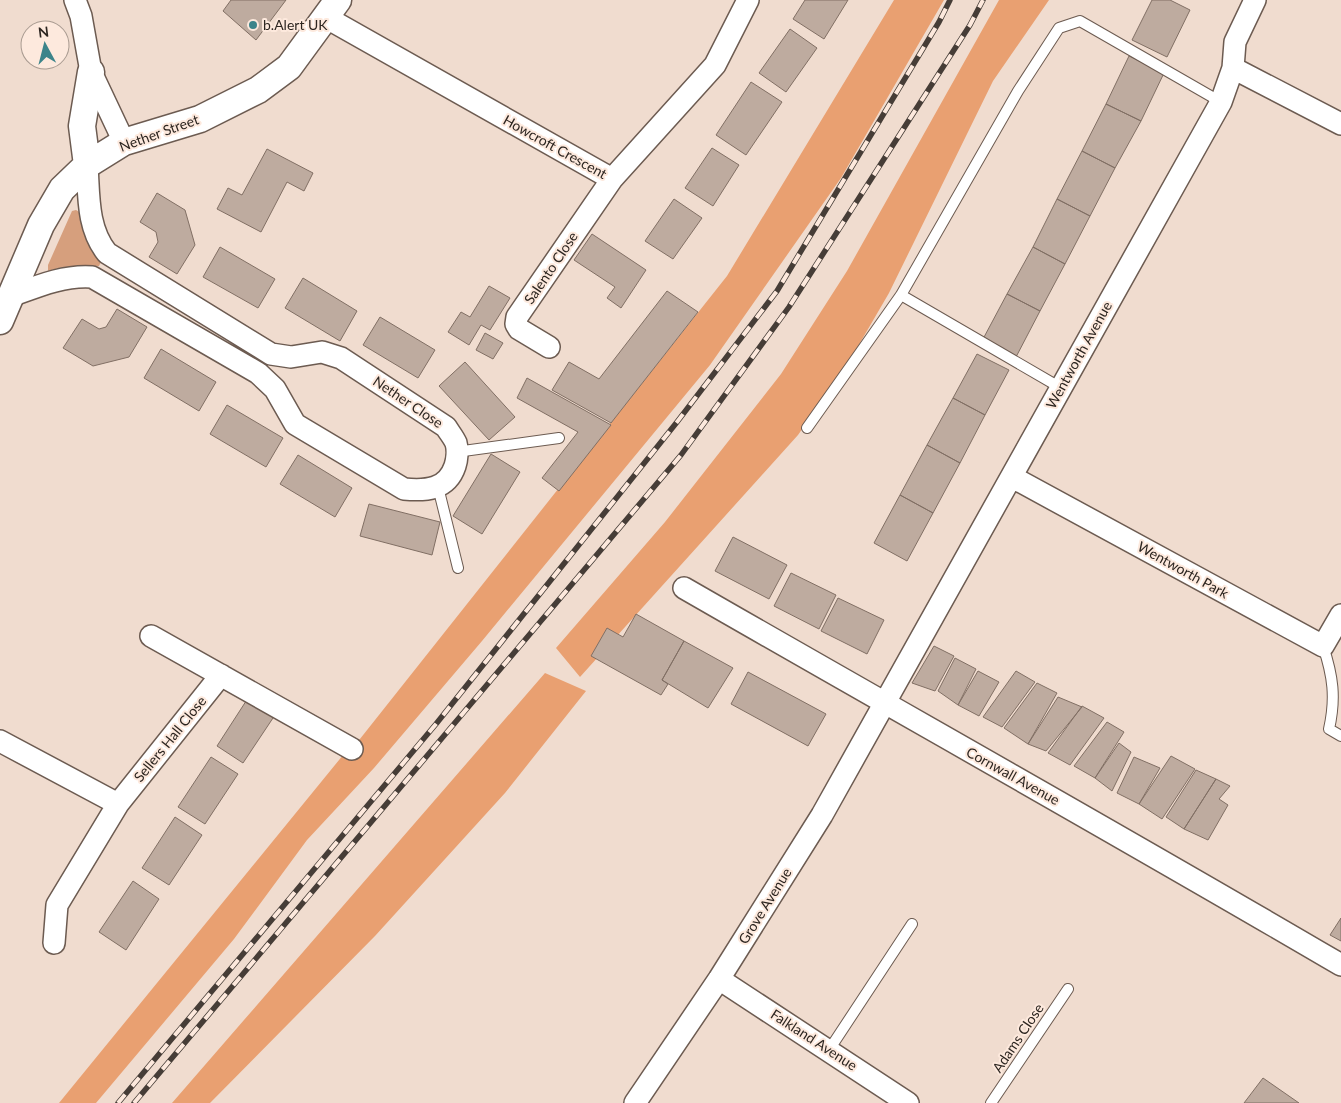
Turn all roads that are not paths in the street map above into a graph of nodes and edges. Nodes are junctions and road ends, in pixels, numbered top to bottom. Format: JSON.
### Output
{"nodes":[{"id":1,"x":748,"y":0,"type":"edge"},
{"id":2,"x":1255,"y":0,"type":"edge"},
{"id":3,"x":82,"y":5,"type":"edge"},
{"id":4,"x":333,"y":9,"type":"edge"},
{"id":5,"x":1233,"y":68,"type":"junction"},
{"id":6,"x":91,"y":72,"type":"junction"},
{"id":7,"x":1221,"y":102,"type":"junction"},
{"id":8,"x":1341,"y":124,"type":"edge"},
{"id":9,"x":124,"y":142,"type":"junction"},
{"id":10,"x":87,"y":165,"type":"junction"},
{"id":11,"x":612,"y":179,"type":"junction"},
{"id":12,"x":901,"y":295,"type":"junction"},
{"id":13,"x":12,"y":296,"type":"junction"},
{"id":14,"x":0,"y":321,"type":"edge"},
{"id":15,"x":549,"y":347,"type":"dead end"},
{"id":16,"x":1061,"y":388,"type":"junction"},
{"id":17,"x":807,"y":428,"type":"dead end"},
{"id":18,"x":559,"y":438,"type":"dead end"},
{"id":19,"x":456,"y":452,"type":"junction"},
{"id":20,"x":1012,"y":477,"type":"junction"},
{"id":21,"x":438,"y":487,"type":"junction"},
{"id":22,"x":458,"y":568,"type":"dead end"},
{"id":23,"x":684,"y":588,"type":"dead end"},
{"id":24,"x":1341,"y":614,"type":"edge"},
{"id":25,"x":151,"y":636,"type":"dead end"},
{"id":26,"x":1323,"y":646,"type":"junction"},
{"id":27,"x":221,"y":675,"type":"junction"},
{"id":28,"x":884,"y":703,"type":"junction"},
{"id":29,"x":1341,"y":736,"type":"edge"},
{"id":30,"x":0,"y":740,"type":"edge"},
{"id":31,"x":352,"y":750,"type":"dead end"},
{"id":32,"x":118,"y":804,"type":"junction"},
{"id":33,"x":912,"y":924,"type":"dead end"},
{"id":34,"x":54,"y":943,"type":"dead end"},
{"id":35,"x":1341,"y":965,"type":"edge"},
{"id":36,"x":719,"y":979,"type":"junction"},
{"id":37,"x":1068,"y":989,"type":"dead end"},
{"id":38,"x":829,"y":1050,"type":"junction"},
{"id":39,"x":635,"y":1103,"type":"edge"},
{"id":40,"x":908,"y":1103,"type":"edge"},
{"id":41,"x":991,"y":1103,"type":"edge"}],
"edges":[{"from":1,"to":11,"type":"street","name":"Howcroft Crescent"},
{"from":2,"to":5,"type":"street","name":"Wentworth Avenue"},
{"from":3,"to":6,"type":"street"},
{"from":4,"to":9,"type":"street","name":"Nether Street"},
{"from":4,"to":11,"type":"street","name":"Howcroft Crescent"},
{"from":5,"to":7,"type":"street","name":"Wentworth Avenue"},
{"from":5,"to":8,"type":"street"},
{"from":6,"to":9,"type":"street"},
{"from":6,"to":10,"type":"street"},
{"from":7,"to":12,"type":"lane"},
{"from":7,"to":16,"type":"street","name":"Wentworth Avenue"},
{"from":9,"to":10,"type":"street","name":"Nether Street"},
{"from":10,"to":13,"type":"street","name":"Nether Street"},
{"from":10,"to":19,"type":"street","name":"Nether Close"},
{"from":11,"to":15,"type":"street","name":"Salento Close"},
{"from":12,"to":16,"type":"lane"},
{"from":12,"to":17,"type":"lane"},
{"from":13,"to":14,"type":"street","name":"Nether Street"},
{"from":13,"to":21,"type":"street"},
{"from":16,"to":20,"type":"street","name":"Wentworth Avenue"},
{"from":18,"to":19,"type":"lane"},
{"from":19,"to":21,"type":"street"},
{"from":20,"to":26,"type":"street","name":"Wentworth Park"},
{"from":20,"to":28,"type":"street","name":"Wentworth Avenue"},
{"from":21,"to":22,"type":"lane"},
{"from":23,"to":28,"type":"street","name":"Cornwall Avenue"},
{"from":24,"to":26,"type":"street"},
{"from":25,"to":27,"type":"street"},
{"from":26,"to":29,"type":"lane"},
{"from":27,"to":31,"type":"street"},
{"from":27,"to":32,"type":"street","name":"Sellers Hall Close"},
{"from":28,"to":35,"type":"street","name":"Cornwall Avenue"},
{"from":28,"to":36,"type":"street","name":"Grove Avenue"},
{"from":30,"to":32,"type":"street"},
{"from":32,"to":34,"type":"street","name":"Sellers Hall Close"},
{"from":33,"to":38,"type":"lane"},
{"from":36,"to":38,"type":"street","name":"Falkland Avenue"},
{"from":36,"to":39,"type":"street","name":"Grove Avenue"},
{"from":37,"to":41,"type":"lane","name":"Adams Close"},
{"from":38,"to":40,"type":"street","name":"Falkland Avenue"}]}
